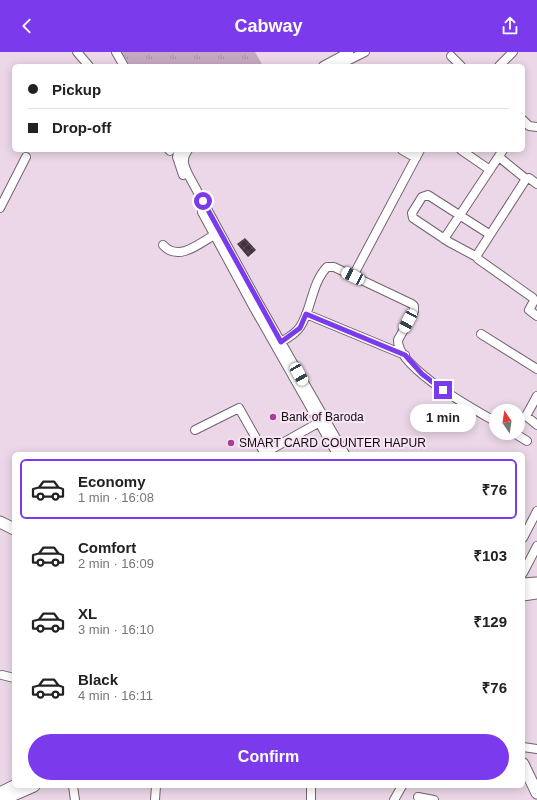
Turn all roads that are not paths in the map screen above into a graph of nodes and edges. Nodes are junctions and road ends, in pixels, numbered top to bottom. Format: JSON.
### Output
{"nodes":[{"id":1,"x":77,"y":52,"type":"edge"},
{"id":2,"x":116,"y":52,"type":"edge"},
{"id":3,"x":349,"y":52,"type":"edge"},
{"id":4,"x":365,"y":52,"type":"edge"},
{"id":5,"x":510,"y":53,"type":"edge"},
{"id":6,"x":451,"y":56,"type":"dead end"},
{"id":7,"x":87,"y":64,"type":"edge"},
{"id":8,"x":123,"y":64,"type":"edge"},
{"id":9,"x":328,"y":64,"type":"edge"},
{"id":10,"x":341,"y":64,"type":"edge"},
{"id":11,"x":459,"y":64,"type":"edge"},
{"id":12,"x":501,"y":64,"type":"edge"},
{"id":13,"x":525,"y":122,"type":"edge"},
{"id":14,"x":537,"y":127,"type":"edge"},
{"id":15,"x":187,"y":152,"type":"edge"},
{"id":16,"x":406,"y":152,"type":"edge"},
{"id":17,"x":419,"y":152,"type":"edge"},
{"id":18,"x":463,"y":152,"type":"edge"},
{"id":19,"x":501,"y":153,"type":"edge"},
{"id":20,"x":178,"y":154,"type":"edge"},
{"id":21,"x":26,"y":157,"type":"dead end"},
{"id":22,"x":416,"y":158,"type":"junction"},
{"id":23,"x":490,"y":170,"type":"junction"},
{"id":24,"x":526,"y":179,"type":"junction"},
{"id":25,"x":537,"y":184,"type":"edge"},
{"id":26,"x":0,"y":208,"type":"edge"},
{"id":27,"x":459,"y":214,"type":"junction"},
{"id":28,"x":489,"y":234,"type":"junction"},
{"id":29,"x":214,"y":235,"type":"junction"},
{"id":30,"x":444,"y":239,"type":"junction"},
{"id":31,"x":163,"y":245,"type":"dead end"},
{"id":32,"x":477,"y":257,"type":"junction"},
{"id":33,"x":353,"y":276,"type":"junction"},
{"id":34,"x":306,"y":314,"type":"junction"},
{"id":35,"x":537,"y":316,"type":"edge"},
{"id":36,"x":481,"y":334,"type":"dead end"},
{"id":37,"x":281,"y":342,"type":"junction"},
{"id":38,"x":405,"y":355,"type":"junction"},
{"id":39,"x":537,"y":369,"type":"edge"},
{"id":40,"x":537,"y":396,"type":"edge"},
{"id":41,"x":489,"y":418,"type":"edge"},
{"id":42,"x":318,"y":423,"type":"junction"},
{"id":43,"x":537,"y":424,"type":"edge"},
{"id":44,"x":195,"y":430,"type":"dead end"},
{"id":45,"x":525,"y":439,"type":"edge"},
{"id":46,"x":528,"y":441,"type":"dead end"},
{"id":47,"x":263,"y":452,"type":"edge"},
{"id":48,"x":267,"y":452,"type":"edge"},
{"id":49,"x":336,"y":452,"type":"edge"},
{"id":50,"x":344,"y":452,"type":"edge"},
{"id":51,"x":537,"y":511,"type":"edge"},
{"id":52,"x":1,"y":526,"type":"edge"},
{"id":53,"x":12,"y":529,"type":"edge"},
{"id":54,"x":525,"y":534,"type":"edge"},
{"id":55,"x":537,"y":546,"type":"edge"},
{"id":56,"x":525,"y":569,"type":"edge"},
{"id":57,"x":537,"y":583,"type":"edge"},
{"id":58,"x":525,"y":584,"type":"edge"},
{"id":59,"x":537,"y":593,"type":"edge"},
{"id":60,"x":525,"y":595,"type":"edge"},
{"id":61,"x":2,"y":675,"type":"dead end"},
{"id":62,"x":12,"y":678,"type":"edge"},
{"id":63,"x":525,"y":747,"type":"edge"},
{"id":64,"x":537,"y":749,"type":"edge"},
{"id":65,"x":525,"y":768,"type":"edge"},
{"id":66,"x":525,"y":782,"type":"edge"},
{"id":67,"x":12,"y":787,"type":"edge"},
{"id":68,"x":29,"y":788,"type":"edge"},
{"id":69,"x":73,"y":788,"type":"edge"},
{"id":70,"x":156,"y":788,"type":"edge"},
{"id":71,"x":311,"y":788,"type":"edge"},
{"id":72,"x":401,"y":788,"type":"edge"},
{"id":73,"x":0,"y":792,"type":"edge"},
{"id":74,"x":537,"y":793,"type":"edge"},
{"id":75,"x":418,"y":797,"type":"dead end"},
{"id":76,"x":2,"y":800,"type":"edge"},
{"id":77,"x":75,"y":800,"type":"edge"},
{"id":78,"x":155,"y":800,"type":"edge"},
{"id":79,"x":311,"y":800,"type":"edge"},
{"id":80,"x":394,"y":800,"type":"edge"},
{"id":81,"x":434,"y":800,"type":"edge"},
{"id":82,"x":534,"y":800,"type":"edge"}],
"edges":[{"from":1,"to":7,"type":"street"},
{"from":2,"to":8,"type":"street"},
{"from":3,"to":9,"type":"street"},
{"from":4,"to":10,"type":"street"},
{"from":5,"to":12,"type":"street"},
{"from":6,"to":11,"type":"street"},
{"from":13,"to":14,"type":"street"},
{"from":15,"to":37,"type":"street"},
{"from":16,"to":22,"type":"street"},
{"from":17,"to":22,"type":"street"},
{"from":18,"to":23,"type":"street"},
{"from":19,"to":23,"type":"street"},
{"from":19,"to":24,"type":"street"},
{"from":20,"to":29,"type":"street"},
{"from":21,"to":26,"type":"street"},
{"from":22,"to":33,"type":"street"},
{"from":23,"to":27,"type":"street"},
{"from":24,"to":25,"type":"street"},
{"from":24,"to":28,"type":"street"},
{"from":27,"to":28,"type":"street"},
{"from":27,"to":30,"type":"street"},
{"from":27,"to":30,"type":"street"},
{"from":28,"to":32,"type":"street"},
{"from":29,"to":31,"type":"street"},
{"from":29,"to":42,"type":"street"},
{"from":30,"to":32,"type":"street"},
{"from":32,"to":35,"type":"street"},
{"from":33,"to":34,"type":"street"},
{"from":33,"to":38,"type":"street"},
{"from":34,"to":37,"type":"street"},
{"from":34,"to":38,"type":"street"},
{"from":36,"to":39,"type":"street"},
{"from":37,"to":50,"type":"street"},
{"from":38,"to":41,"type":"street"},
{"from":40,"to":43,"type":"street"},
{"from":42,"to":48,"type":"street"},
{"from":42,"to":49,"type":"street"},
{"from":44,"to":47,"type":"street"},
{"from":45,"to":46,"type":"street"},
{"from":51,"to":54,"type":"street"},
{"from":52,"to":53,"type":"main road"},
{"from":55,"to":56,"type":"street"},
{"from":57,"to":58,"type":"main road"},
{"from":59,"to":60,"type":"main road"},
{"from":61,"to":62,"type":"street"},
{"from":63,"to":64,"type":"street"},
{"from":65,"to":74,"type":"main road"},
{"from":66,"to":82,"type":"main road"},
{"from":67,"to":73,"type":"main road"},
{"from":68,"to":76,"type":"main road"},
{"from":69,"to":77,"type":"street"},
{"from":70,"to":78,"type":"street"},
{"from":71,"to":79,"type":"street"},
{"from":72,"to":80,"type":"street"},
{"from":75,"to":81,"type":"street"}]}
